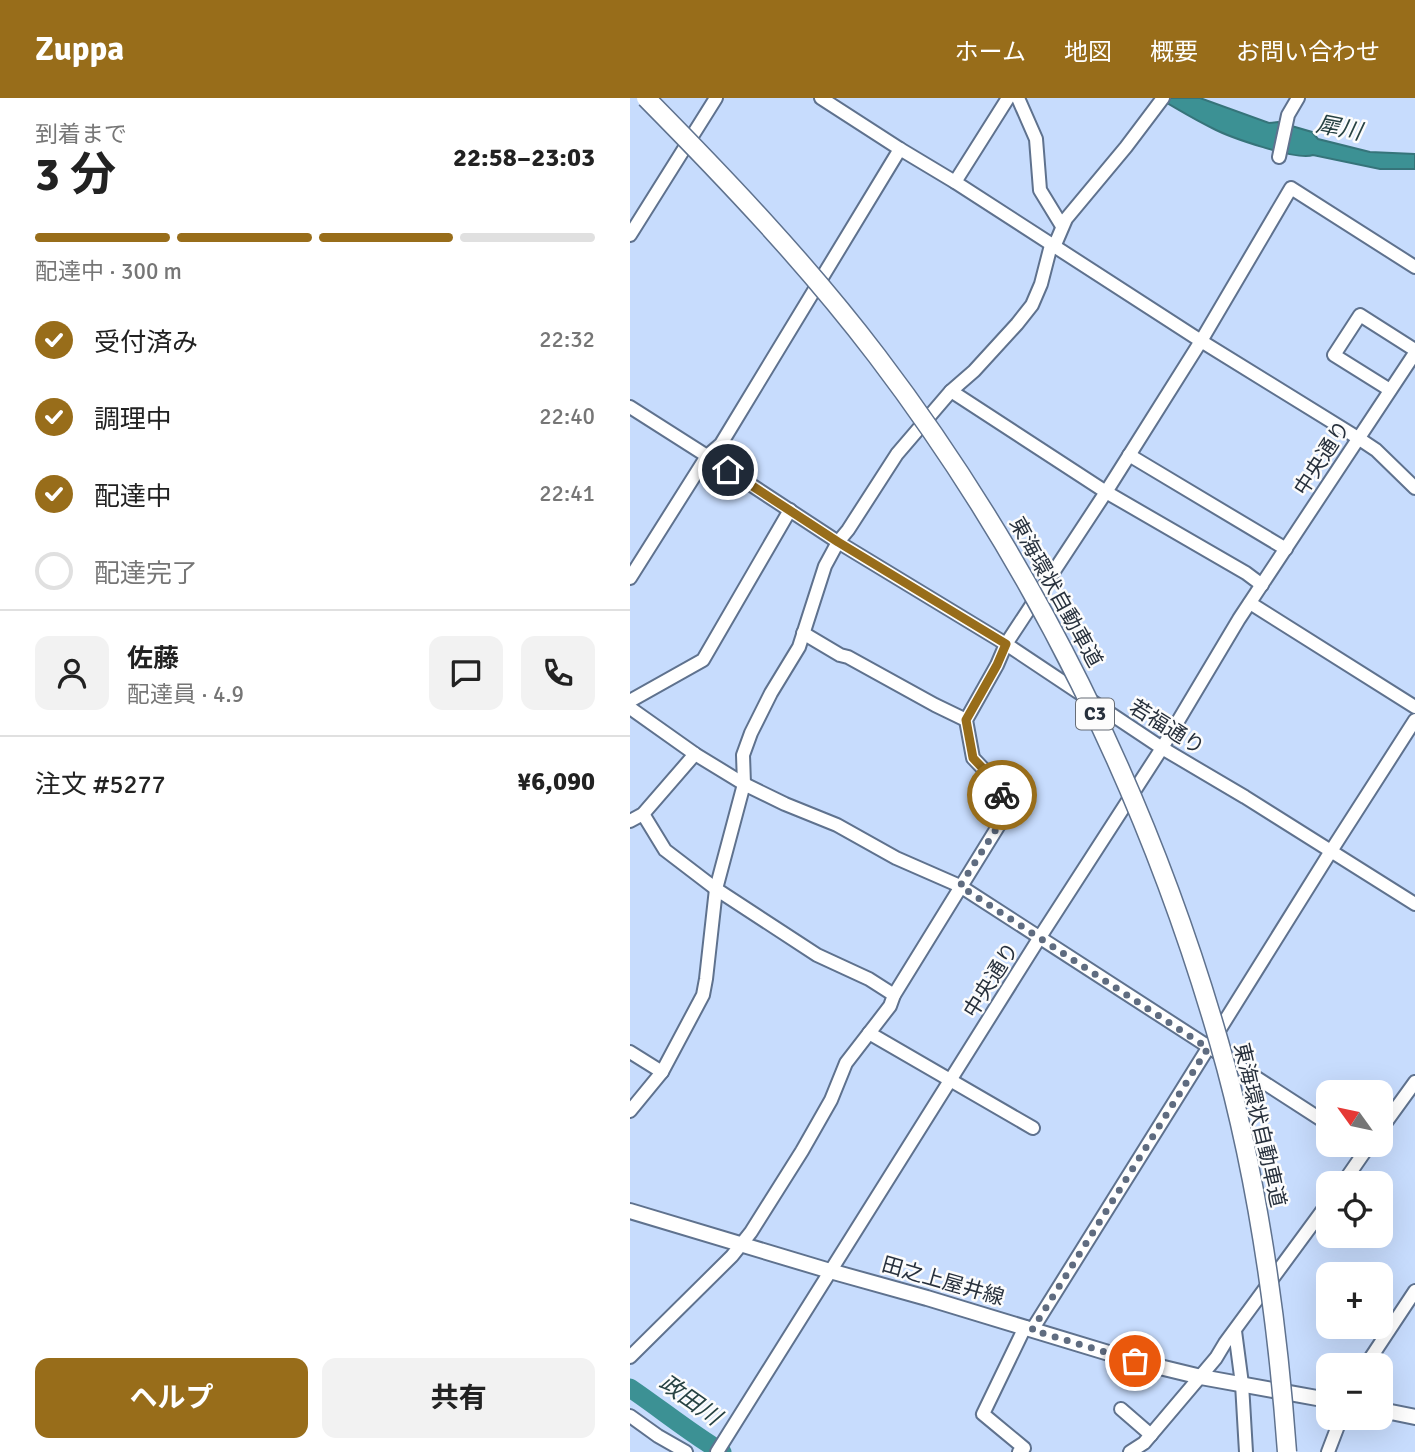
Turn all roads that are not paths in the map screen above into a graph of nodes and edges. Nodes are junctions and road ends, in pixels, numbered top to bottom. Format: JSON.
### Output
{"nodes":[{"id":1,"x":646,"y":98,"type":"edge"},
{"id":2,"x":716,"y":98,"type":"edge"},
{"id":3,"x":821,"y":98,"type":"edge"},
{"id":4,"x":1008,"y":98,"type":"edge"},
{"id":5,"x":1018,"y":98,"type":"edge"},
{"id":6,"x":1298,"y":98,"type":"edge"},
{"id":7,"x":1163,"y":99,"type":"edge"},
{"id":8,"x":900,"y":149,"type":"junction"},
{"id":9,"x":1279,"y":158,"type":"dead end"},
{"id":10,"x":955,"y":182,"type":"junction"},
{"id":11,"x":1062,"y":226,"type":"junction"},
{"id":12,"x":630,"y":235,"type":"edge"},
{"id":13,"x":1054,"y":247,"type":"junction"},
{"id":14,"x":1415,"y":267,"type":"edge"},
{"id":15,"x":1201,"y":341,"type":"junction"},
{"id":16,"x":1415,"y":352,"type":"edge"},
{"id":17,"x":1390,"y":390,"type":"junction"},
{"id":18,"x":951,"y":391,"type":"junction"},
{"id":19,"x":630,"y":407,"type":"edge"},
{"id":20,"x":1358,"y":438,"type":"junction"},
{"id":21,"x":1129,"y":455,"type":"junction"},
{"id":22,"x":708,"y":456,"type":"junction"},
{"id":23,"x":1415,"y":488,"type":"edge"},
{"id":24,"x":1106,"y":492,"type":"junction"},
{"id":25,"x":790,"y":510,"type":"junction"},
{"id":26,"x":838,"y":542,"type":"junction"},
{"id":27,"x":1286,"y":549,"type":"junction"},
{"id":28,"x":630,"y":578,"type":"edge"},
{"id":29,"x":1262,"y":585,"type":"junction"},
{"id":30,"x":1250,"y":603,"type":"junction"},
{"id":31,"x":803,"y":634,"type":"junction"},
{"id":32,"x":1006,"y":644,"type":"junction"},
{"id":33,"x":630,"y":701,"type":"edge"},
{"id":34,"x":1415,"y":707,"type":"edge"},
{"id":35,"x":630,"y":708,"type":"edge"},
{"id":36,"x":966,"y":720,"type":"junction"},
{"id":37,"x":1415,"y":720,"type":"edge"},
{"id":38,"x":1162,"y":748,"type":"junction"},
{"id":39,"x":695,"y":754,"type":"junction"},
{"id":40,"x":744,"y":784,"type":"junction"},
{"id":41,"x":643,"y":814,"type":"junction"},
{"id":42,"x":630,"y":821,"type":"edge"},
{"id":43,"x":1331,"y":850,"type":"junction"},
{"id":44,"x":960,"y":886,"type":"junction"},
{"id":45,"x":716,"y":889,"type":"junction"},
{"id":46,"x":1415,"y":904,"type":"edge"},
{"id":47,"x":1040,"y":937,"type":"junction"},
{"id":48,"x":894,"y":995,"type":"junction"},
{"id":49,"x":869,"y":1033,"type":"junction"},
{"id":50,"x":1208,"y":1048,"type":"junction"},
{"id":51,"x":630,"y":1052,"type":"edge"},
{"id":52,"x":662,"y":1073,"type":"junction"},
{"id":53,"x":950,"y":1081,"type":"junction"},
{"id":54,"x":1415,"y":1082,"type":"edge"},
{"id":55,"x":630,"y":1111,"type":"edge"},
{"id":56,"x":1393,"y":1112,"type":"edge"},
{"id":57,"x":1316,"y":1116,"type":"edge"},
{"id":58,"x":1033,"y":1128,"type":"dead end"},
{"id":59,"x":630,"y":1211,"type":"edge"},
{"id":60,"x":1316,"y":1220,"type":"edge"},
{"id":61,"x":741,"y":1243,"type":"junction"},
{"id":62,"x":831,"y":1271,"type":"junction"},
{"id":63,"x":1415,"y":1291,"type":"edge"},
{"id":64,"x":1029,"y":1329,"type":"junction"},
{"id":65,"x":1235,"y":1331,"type":"junction"},
{"id":66,"x":1374,"y":1353,"type":"edge"},
{"id":67,"x":630,"y":1357,"type":"edge"},
{"id":68,"x":1201,"y":1377,"type":"junction"},
{"id":69,"x":1242,"y":1384,"type":"junction"},
{"id":70,"x":1316,"y":1398,"type":"edge"},
{"id":71,"x":1121,"y":1409,"type":"dead end"},
{"id":72,"x":1393,"y":1412,"type":"edge"},
{"id":73,"x":630,"y":1416,"type":"edge"},
{"id":74,"x":1415,"y":1417,"type":"edge"},
{"id":75,"x":1336,"y":1430,"type":"edge"},
{"id":76,"x":1151,"y":1435,"type":"junction"},
{"id":77,"x":1024,"y":1451,"type":"edge"},
{"id":78,"x":686,"y":1452,"type":"edge"},
{"id":79,"x":717,"y":1452,"type":"edge"},
{"id":80,"x":1130,"y":1452,"type":"edge"},
{"id":81,"x":1246,"y":1452,"type":"edge"},
{"id":82,"x":1287,"y":1452,"type":"edge"},
{"id":83,"x":1328,"y":1452,"type":"edge"}],
"edges":[{"from":1,"to":82,"type":"highway","name":"東海環状自動車道","number":"C3","bridge":true},
{"from":2,"to":12,"type":"street"},
{"from":3,"to":8,"type":"street"},
{"from":4,"to":10,"type":"street"},
{"from":5,"to":11,"type":"street"},
{"from":6,"to":9,"type":"street"},
{"from":7,"to":11,"type":"street"},
{"from":8,"to":10,"type":"street"},
{"from":8,"to":22,"type":"street"},
{"from":10,"to":13,"type":"street"},
{"from":11,"to":13,"type":"street"},
{"from":13,"to":15,"type":"street"},
{"from":13,"to":18,"type":"street"},
{"from":14,"to":15,"type":"street"},
{"from":15,"to":20,"type":"street"},
{"from":15,"to":21,"type":"street"},
{"from":16,"to":17,"type":"street","name":"中央通り"},
{"from":16,"to":17,"type":"street"},
{"from":17,"to":20,"type":"street","name":"中央通り"},
{"from":18,"to":24,"type":"street"},
{"from":18,"to":26,"type":"street"},
{"from":19,"to":22,"type":"street","name":"若福通り"},
{"from":20,"to":23,"type":"street"},
{"from":20,"to":27,"type":"street","name":"中央通り"},
{"from":21,"to":24,"type":"street"},
{"from":21,"to":27,"type":"street"},
{"from":22,"to":25,"type":"street","name":"若福通り"},
{"from":22,"to":28,"type":"street"},
{"from":24,"to":29,"type":"street"},
{"from":24,"to":32,"type":"street"},
{"from":25,"to":26,"type":"street","name":"若福通り"},
{"from":25,"to":33,"type":"street"},
{"from":26,"to":31,"type":"street"},
{"from":26,"to":32,"type":"street","name":"若福通り"},
{"from":27,"to":29,"type":"street","name":"中央通り"},
{"from":29,"to":30,"type":"street","name":"中央通り"},
{"from":30,"to":34,"type":"street"},
{"from":30,"to":38,"type":"street","name":"中央通り"},
{"from":31,"to":36,"type":"street"},
{"from":31,"to":40,"type":"street"},
{"from":32,"to":36,"type":"street"},
{"from":32,"to":38,"type":"street","name":"若福通り"},
{"from":35,"to":39,"type":"street"},
{"from":36,"to":44,"type":"street"},
{"from":37,"to":43,"type":"street"},
{"from":38,"to":43,"type":"street","name":"若福通り"},
{"from":38,"to":47,"type":"street","name":"中央通り"},
{"from":39,"to":40,"type":"street"},
{"from":39,"to":41,"type":"street"},
{"from":40,"to":44,"type":"street"},
{"from":40,"to":45,"type":"street"},
{"from":41,"to":42,"type":"street"},
{"from":41,"to":45,"type":"street"},
{"from":43,"to":46,"type":"street","name":"若福通り"},
{"from":43,"to":50,"type":"street"},
{"from":44,"to":47,"type":"street"},
{"from":44,"to":48,"type":"street"},
{"from":45,"to":48,"type":"street"},
{"from":45,"to":52,"type":"street"},
{"from":47,"to":50,"type":"street"},
{"from":47,"to":53,"type":"street","name":"中央通り"},
{"from":48,"to":49,"type":"street"},
{"from":49,"to":53,"type":"street"},
{"from":49,"to":61,"type":"street"},
{"from":50,"to":57,"type":"street"},
{"from":50,"to":64,"type":"street"},
{"from":51,"to":52,"type":"street"},
{"from":52,"to":55,"type":"street"},
{"from":53,"to":58,"type":"street"},
{"from":53,"to":62,"type":"street","name":"中央通り"},
{"from":54,"to":56,"type":"street"},
{"from":59,"to":61,"type":"main road","name":"田之上屋井線"},
{"from":60,"to":65,"type":"street"},
{"from":61,"to":62,"type":"main road","name":"田之上屋井線"},
{"from":61,"to":67,"type":"street"},
{"from":62,"to":64,"type":"main road","name":"田之上屋井線"},
{"from":62,"to":79,"type":"street","name":"中央通り"},
{"from":63,"to":66,"type":"street"},
{"from":64,"to":68,"type":"main road","name":"田之上屋井線"},
{"from":64,"to":77,"type":"street"},
{"from":65,"to":68,"type":"street"},
{"from":65,"to":69,"type":"street"},
{"from":68,"to":69,"type":"main road","name":"田之上屋井線"},
{"from":68,"to":76,"type":"street"},
{"from":69,"to":70,"type":"main road","name":"田之上屋井線"},
{"from":69,"to":81,"type":"street"},
{"from":71,"to":76,"type":"street"},
{"from":72,"to":74,"type":"main road"},
{"from":73,"to":78,"type":"street"},
{"from":75,"to":83,"type":"street"},
{"from":76,"to":80,"type":"street"}]}
